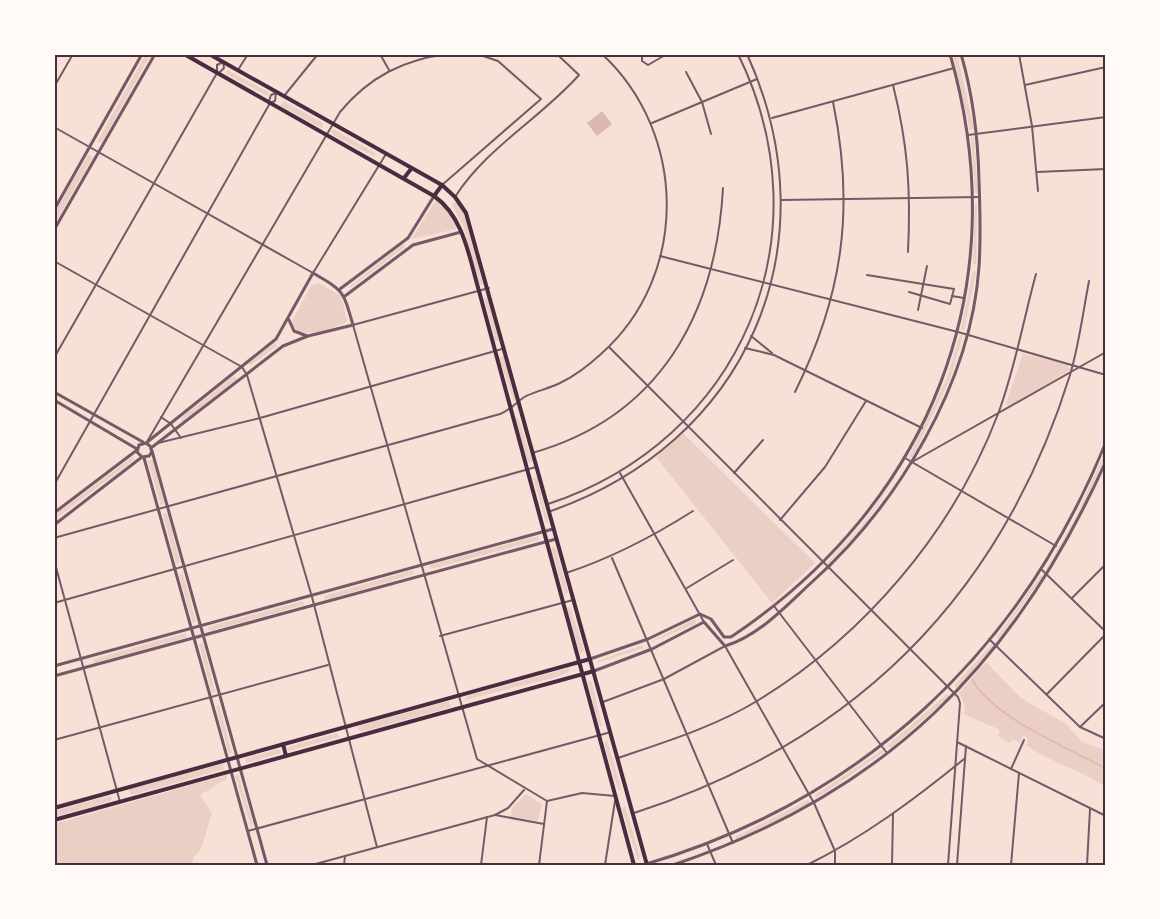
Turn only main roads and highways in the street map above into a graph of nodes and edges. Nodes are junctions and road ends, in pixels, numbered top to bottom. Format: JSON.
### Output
{"nodes":[{"id":1,"x":184,"y":54,"type":"edge"},
{"id":2,"x":209,"y":54,"type":"edge"},
{"id":3,"x":411,"y":169,"type":"junction"},
{"id":4,"x":404,"y":178,"type":"junction"},
{"id":5,"x":442,"y":185,"type":"junction"},
{"id":6,"x":434,"y":196,"type":"junction"},
{"id":7,"x":590,"y":659,"type":"junction"},
{"id":8,"x":580,"y":662,"type":"junction"},
{"id":9,"x":567,"y":666,"type":"junction"},
{"id":10,"x":594,"y":670,"type":"junction"},
{"id":11,"x":583,"y":674,"type":"junction"},
{"id":12,"x":570,"y":677,"type":"junction"},
{"id":13,"x":283,"y":744,"type":"junction"},
{"id":14,"x":286,"y":756,"type":"junction"},
{"id":15,"x":54,"y":808,"type":"edge"},
{"id":16,"x":54,"y":820,"type":"edge"},
{"id":17,"x":634,"y":865,"type":"edge"},
{"id":18,"x":646,"y":865,"type":"edge"}],
"edges":[{"from":1,"to":4,"type":"main road"},
{"from":2,"to":3,"type":"main road"},
{"from":3,"to":4,"type":"main road"},
{"from":3,"to":5,"type":"main road"},
{"from":4,"to":6,"type":"main road"},
{"from":5,"to":6,"type":"main road"},
{"from":5,"to":7,"type":"main road"},
{"from":6,"to":8,"type":"main road"},
{"from":7,"to":8,"type":"main road"},
{"from":7,"to":10,"type":"main road"},
{"from":8,"to":9,"type":"main road"},
{"from":8,"to":11,"type":"main road"},
{"from":9,"to":12,"type":"main road"},
{"from":9,"to":13,"type":"main road"},
{"from":10,"to":11,"type":"main road"},
{"from":10,"to":18,"type":"main road"},
{"from":11,"to":12,"type":"main road"},
{"from":11,"to":17,"type":"main road"},
{"from":12,"to":14,"type":"main road"},
{"from":13,"to":14,"type":"main road"},
{"from":13,"to":15,"type":"main road"},
{"from":14,"to":16,"type":"main road"}]}
